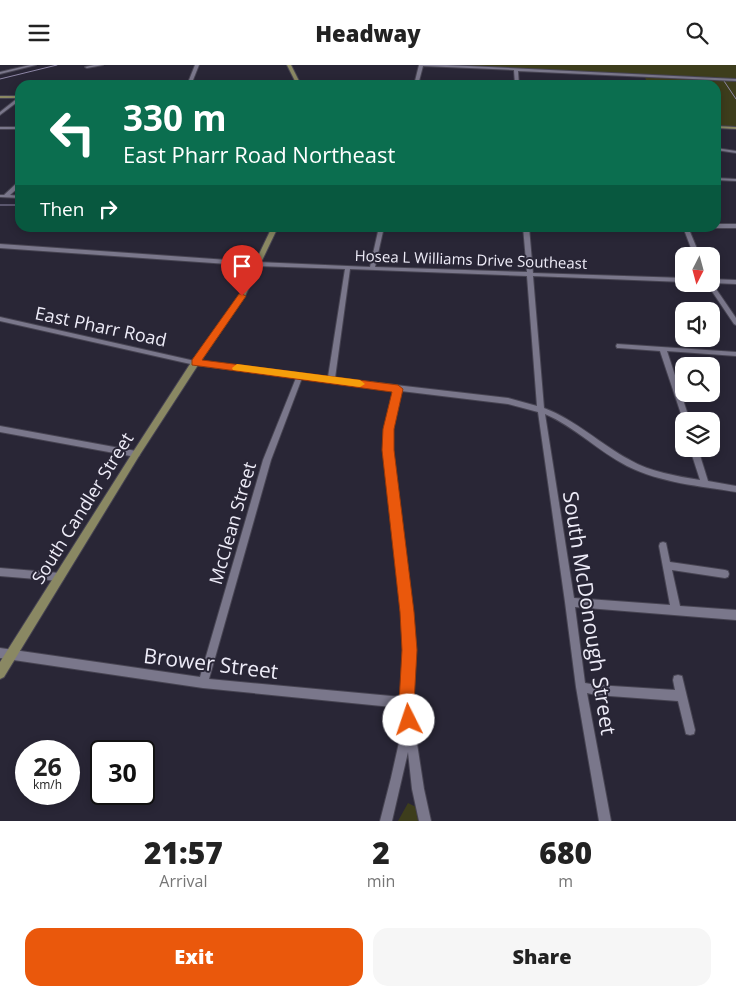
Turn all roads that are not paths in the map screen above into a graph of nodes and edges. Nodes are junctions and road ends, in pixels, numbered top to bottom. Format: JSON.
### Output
{"nodes":[{"id":1,"x":34,"y":65,"type":"edge"},
{"id":2,"x":101,"y":65,"type":"edge"},
{"id":3,"x":197,"y":65,"type":"edge"},
{"id":4,"x":289,"y":65,"type":"edge"},
{"id":5,"x":423,"y":65,"type":"edge"},
{"id":6,"x":466,"y":66,"type":"edge"},
{"id":7,"x":87,"y":67,"type":"dead end"},
{"id":8,"x":516,"y":70,"type":"junction"},
{"id":9,"x":0,"y":73,"type":"edge"},
{"id":10,"x":654,"y":76,"type":"junction"},
{"id":11,"x":190,"y":80,"type":"edge"},
{"id":12,"x":296,"y":80,"type":"edge"},
{"id":13,"x":418,"y":80,"type":"edge"},
{"id":14,"x":517,"y":80,"type":"edge"},
{"id":15,"x":655,"y":80,"type":"edge"},
{"id":16,"x":736,"y":80,"type":"edge"},
{"id":17,"x":0,"y":97,"type":"edge"},
{"id":18,"x":15,"y":97,"type":"edge"},
{"id":19,"x":15,"y":101,"type":"edge"},
{"id":20,"x":0,"y":114,"type":"edge"},
{"id":21,"x":721,"y":127,"type":"edge"},
{"id":22,"x":0,"y":128,"type":"edge"},
{"id":23,"x":15,"y":128,"type":"edge"},
{"id":24,"x":736,"y":128,"type":"edge"},
{"id":25,"x":721,"y":150,"type":"edge"},
{"id":26,"x":736,"y":152,"type":"edge"},
{"id":27,"x":721,"y":180,"type":"edge"},
{"id":28,"x":736,"y":181,"type":"edge"},
{"id":29,"x":15,"y":187,"type":"edge"},
{"id":30,"x":3,"y":196,"type":"edge"},
{"id":31,"x":721,"y":226,"type":"edge"},
{"id":32,"x":736,"y":227,"type":"edge"},
{"id":33,"x":273,"y":232,"type":"edge"},
{"id":34,"x":381,"y":232,"type":"edge"},
{"id":35,"x":527,"y":232,"type":"edge"},
{"id":36,"x":687,"y":232,"type":"edge"},
{"id":37,"x":0,"y":246,"type":"edge"},
{"id":38,"x":694,"y":247,"type":"edge"},
{"id":39,"x":257,"y":264,"type":"junction"},
{"id":40,"x":348,"y":267,"type":"junction"},
{"id":41,"x":372,"y":268,"type":"junction"},
{"id":42,"x":531,"y":274,"type":"junction"},
{"id":43,"x":675,"y":280,"type":"edge"},
{"id":44,"x":720,"y":282,"type":"edge"},
{"id":45,"x":736,"y":282,"type":"edge"},
{"id":46,"x":718,"y":293,"type":"edge"},
{"id":47,"x":0,"y":319,"type":"edge"},
{"id":48,"x":736,"y":323,"type":"edge"},
{"id":49,"x":619,"y":346,"type":"dead end"},
{"id":50,"x":663,"y":350,"type":"junction"},
{"id":51,"x":736,"y":354,"type":"edge"},
{"id":52,"x":195,"y":363,"type":"junction"},
{"id":53,"x":300,"y":376,"type":"junction"},
{"id":54,"x":331,"y":380,"type":"junction"},
{"id":55,"x":398,"y":389,"type":"junction"},
{"id":56,"x":541,"y":410,"type":"junction"},
{"id":57,"x":683,"y":412,"type":"edge"},
{"id":58,"x":0,"y":429,"type":"edge"},
{"id":59,"x":136,"y":454,"type":"junction"},
{"id":60,"x":697,"y":457,"type":"edge"},
{"id":61,"x":705,"y":483,"type":"junction"},
{"id":62,"x":736,"y":489,"type":"edge"},
{"id":63,"x":663,"y":546,"type":"dead end"},
{"id":64,"x":667,"y":565,"type":"junction"},
{"id":65,"x":0,"y":572,"type":"edge"},
{"id":66,"x":725,"y":574,"type":"dead end"},
{"id":67,"x":60,"y":577,"type":"junction"},
{"id":68,"x":570,"y":602,"type":"junction"},
{"id":69,"x":676,"y":611,"type":"junction"},
{"id":70,"x":736,"y":615,"type":"edge"},
{"id":71,"x":6,"y":654,"type":"edge"},
{"id":72,"x":0,"y":673,"type":"edge"},
{"id":73,"x":678,"y":680,"type":"dead end"},
{"id":74,"x":204,"y":683,"type":"junction"},
{"id":75,"x":581,"y":687,"type":"junction"},
{"id":76,"x":682,"y":696,"type":"junction"},
{"id":77,"x":407,"y":703,"type":"junction"},
{"id":78,"x":690,"y":730,"type":"dead end"},
{"id":79,"x":386,"y":821,"type":"edge"},
{"id":80,"x":425,"y":821,"type":"edge"},
{"id":81,"x":605,"y":821,"type":"edge"}],
"edges":[{"from":1,"to":9,"type":"street"},
{"from":2,"to":7,"type":"street"},
{"from":3,"to":11,"type":"street"},
{"from":4,"to":12,"type":"main road"},
{"from":5,"to":6,"type":"street"},
{"from":5,"to":13,"type":"street"},
{"from":6,"to":8,"type":"street"},
{"from":8,"to":10,"type":"street"},
{"from":8,"to":14,"type":"street"},
{"from":10,"to":15,"type":"street"},
{"from":10,"to":16,"type":"street"},
{"from":17,"to":18,"type":"main road"},
{"from":19,"to":20,"type":"street"},
{"from":21,"to":24,"type":"main road"},
{"from":22,"to":23,"type":"street"},
{"from":25,"to":26,"type":"street"},
{"from":27,"to":28,"type":"street"},
{"from":29,"to":30,"type":"street"},
{"from":31,"to":32,"type":"street"},
{"from":33,"to":39,"type":"main road","name":"South Candler Street"},
{"from":34,"to":41,"type":"street"},
{"from":35,"to":42,"type":"street","name":"South McDonough Street"},
{"from":36,"to":38,"type":"street"},
{"from":37,"to":39,"type":"street","name":"Hosea L Williams Drive Southeast"},
{"from":39,"to":40,"type":"street","name":"Hosea L Williams Drive Southeast"},
{"from":39,"to":52,"type":"main road","name":"South Candler Street"},
{"from":40,"to":41,"type":"street","name":"Hosea L Williams Drive Southeast"},
{"from":40,"to":54,"type":"street"},
{"from":41,"to":42,"type":"street","name":"Hosea L Williams Drive Southeast"},
{"from":42,"to":43,"type":"street","name":"Hosea L Williams Drive Southeast"},
{"from":42,"to":56,"type":"street","name":"South McDonough Street"},
{"from":44,"to":45,"type":"street"},
{"from":46,"to":48,"type":"street"},
{"from":47,"to":52,"type":"street","name":"East Pharr Road"},
{"from":49,"to":50,"type":"street"},
{"from":50,"to":51,"type":"street"},
{"from":50,"to":57,"type":"street"},
{"from":52,"to":53,"type":"street","name":"East Pharr Road"},
{"from":52,"to":59,"type":"main road","name":"South Candler Street"},
{"from":53,"to":54,"type":"street","name":"East Pharr Road"},
{"from":53,"to":74,"type":"street","name":"McClean Street"},
{"from":54,"to":55,"type":"street","name":"East Pharr Road"},
{"from":55,"to":56,"type":"street","name":"East Pharr Road"},
{"from":55,"to":77,"type":"street"},
{"from":56,"to":61,"type":"street","name":"East Pharr Road"},
{"from":56,"to":68,"type":"street","name":"South McDonough Street"},
{"from":58,"to":59,"type":"street"},
{"from":59,"to":67,"type":"main road","name":"South Candler Street"},
{"from":60,"to":61,"type":"street"},
{"from":61,"to":62,"type":"street","name":"East Pharr Road"},
{"from":63,"to":64,"type":"street"},
{"from":64,"to":66,"type":"street"},
{"from":64,"to":69,"type":"street"},
{"from":65,"to":67,"type":"street"},
{"from":67,"to":71,"type":"main road","name":"South Candler Street"},
{"from":68,"to":69,"type":"street"},
{"from":68,"to":75,"type":"street","name":"South McDonough Street"},
{"from":69,"to":70,"type":"street"},
{"from":71,"to":72,"type":"main road","name":"South Candler Street"},
{"from":71,"to":74,"type":"street","name":"Brower Street"},
{"from":73,"to":76,"type":"street"},
{"from":74,"to":77,"type":"street","name":"Brower Street"},
{"from":75,"to":76,"type":"street"},
{"from":75,"to":81,"type":"street","name":"South McDonough Street"},
{"from":76,"to":78,"type":"street"},
{"from":77,"to":79,"type":"street"},
{"from":77,"to":80,"type":"street"}]}
